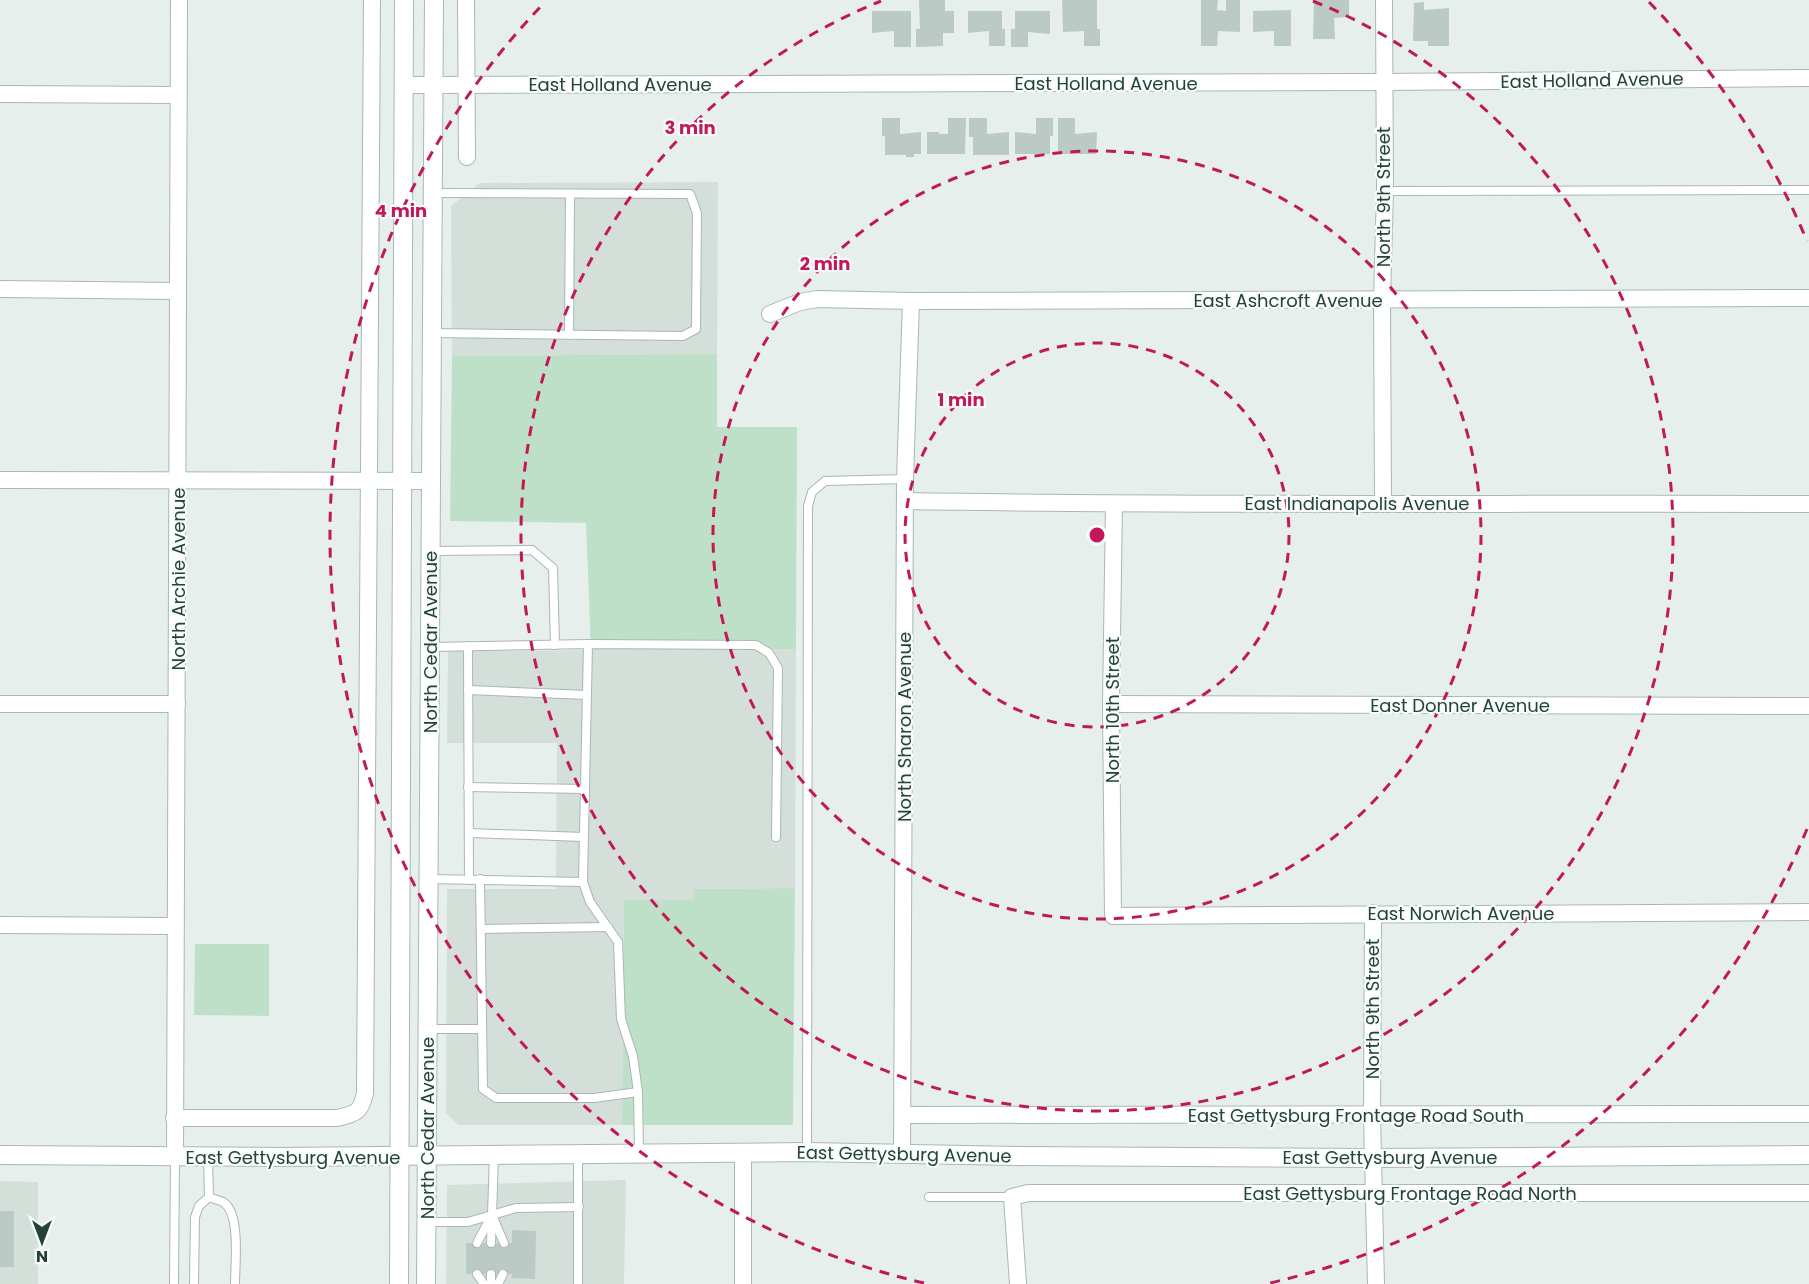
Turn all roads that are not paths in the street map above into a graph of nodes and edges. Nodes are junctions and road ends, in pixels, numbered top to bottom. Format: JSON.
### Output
{"nodes":[{"id":1,"x":179,"y":0,"type":"edge"},
{"id":2,"x":372,"y":0,"type":"edge"},
{"id":3,"x":404,"y":0,"type":"edge"},
{"id":4,"x":434,"y":0,"type":"edge"},
{"id":5,"x":466,"y":0,"type":"edge"},
{"id":6,"x":1384,"y":0,"type":"edge"},
{"id":7,"x":1809,"y":78,"type":"edge"},
{"id":8,"x":1383,"y":82,"type":"junction"},
{"id":9,"x":433,"y":84,"type":"junction"},
{"id":10,"x":466,"y":84,"type":"junction"},
{"id":11,"x":404,"y":85,"type":"junction"},
{"id":12,"x":0,"y":94,"type":"edge"},
{"id":13,"x":178,"y":95,"type":"junction"},
{"id":14,"x":466,"y":157,"type":"dead end"},
{"id":15,"x":1809,"y":190,"type":"edge"},
{"id":16,"x":1385,"y":191,"type":"junction"},
{"id":17,"x":432,"y":193,"type":"junction"},
{"id":18,"x":570,"y":194,"type":"junction"},
{"id":19,"x":0,"y":289,"type":"edge"},
{"id":20,"x":178,"y":291,"type":"junction"},
{"id":21,"x":1809,"y":298,"type":"edge"},
{"id":22,"x":1382,"y":299,"type":"junction"},
{"id":23,"x":911,"y":302,"type":"junction"},
{"id":24,"x":770,"y":314,"type":"dead end"},
{"id":25,"x":432,"y":333,"type":"junction"},
{"id":26,"x":569,"y":335,"type":"junction"},
{"id":27,"x":905,"y":479,"type":"junction"},
{"id":28,"x":0,"y":480,"type":"edge"},
{"id":29,"x":403,"y":480,"type":"junction"},
{"id":30,"x":178,"y":481,"type":"junction"},
{"id":31,"x":369,"y":481,"type":"junction"},
{"id":32,"x":431,"y":481,"type":"junction"},
{"id":33,"x":905,"y":501,"type":"junction"},
{"id":34,"x":1383,"y":502,"type":"junction"},
{"id":35,"x":1114,"y":504,"type":"junction"},
{"id":36,"x":1809,"y":504,"type":"edge"},
{"id":37,"x":430,"y":551,"type":"junction"},
{"id":38,"x":555,"y":645,"type":"junction"},
{"id":39,"x":588,"y":645,"type":"junction"},
{"id":40,"x":468,"y":646,"type":"junction"},
{"id":41,"x":430,"y":647,"type":"junction"},
{"id":42,"x":468,"y":690,"type":"junction"},
{"id":43,"x":587,"y":695,"type":"junction"},
{"id":44,"x":0,"y":704,"type":"edge"},
{"id":45,"x":177,"y":704,"type":"junction"},
{"id":46,"x":1111,"y":704,"type":"junction"},
{"id":47,"x":1809,"y":706,"type":"edge"},
{"id":48,"x":401,"y":784,"type":"junction"},
{"id":49,"x":468,"y":787,"type":"junction"},
{"id":50,"x":585,"y":789,"type":"junction"},
{"id":51,"x":469,"y":833,"type":"junction"},
{"id":52,"x":584,"y":837,"type":"junction"},
{"id":53,"x":776,"y":837,"type":"dead end"},
{"id":54,"x":428,"y":879,"type":"junction"},
{"id":55,"x":480,"y":879,"type":"junction"},
{"id":56,"x":469,"y":880,"type":"junction"},
{"id":57,"x":583,"y":882,"type":"junction"},
{"id":58,"x":1809,"y":912,"type":"edge"},
{"id":59,"x":1373,"y":913,"type":"junction"},
{"id":60,"x":1113,"y":916,"type":"joint"},
{"id":61,"x":0,"y":925,"type":"edge"},
{"id":62,"x":175,"y":926,"type":"junction"},
{"id":63,"x":608,"y":927,"type":"junction"},
{"id":64,"x":481,"y":929,"type":"junction"},
{"id":65,"x":427,"y":1029,"type":"junction"},
{"id":66,"x":481,"y":1029,"type":"junction"},
{"id":67,"x":638,"y":1092,"type":"junction"},
{"id":68,"x":1809,"y":1114,"type":"edge"},
{"id":69,"x":903,"y":1115,"type":"junction"},
{"id":70,"x":1372,"y":1115,"type":"junction"},
{"id":71,"x":174,"y":1118,"type":"junction"},
{"id":72,"x":743,"y":1152,"type":"junction"},
{"id":73,"x":807,"y":1152,"type":"junction"},
{"id":74,"x":639,"y":1153,"type":"junction"},
{"id":75,"x":902,"y":1153,"type":"junction"},
{"id":76,"x":578,"y":1154,"type":"junction"},
{"id":77,"x":0,"y":1155,"type":"edge"},
{"id":78,"x":494,"y":1155,"type":"junction"},
{"id":79,"x":1809,"y":1155,"type":"edge"},
{"id":80,"x":400,"y":1156,"type":"junction"},
{"id":81,"x":426,"y":1156,"type":"junction"},
{"id":82,"x":175,"y":1157,"type":"junction"},
{"id":83,"x":208,"y":1157,"type":"junction"},
{"id":84,"x":1372,"y":1158,"type":"junction"},
{"id":85,"x":1373,"y":1193,"type":"junction"},
{"id":86,"x":1809,"y":1193,"type":"edge"},
{"id":87,"x":209,"y":1197,"type":"junction"},
{"id":88,"x":928,"y":1197,"type":"dead end"},
{"id":89,"x":1012,"y":1197,"type":"junction"},
{"id":90,"x":579,"y":1207,"type":"junction"},
{"id":91,"x":492,"y":1215,"type":"junction"},
{"id":92,"x":426,"y":1222,"type":"junction"},
{"id":93,"x":477,"y":1243,"type":"dead end"},
{"id":94,"x":491,"y":1244,"type":"dead end"},
{"id":95,"x":504,"y":1244,"type":"dead end"},
{"id":96,"x":477,"y":1274,"type":"dead end"},
{"id":97,"x":491,"y":1274,"type":"dead end"},
{"id":98,"x":503,"y":1274,"type":"dead end"},
{"id":99,"x":174,"y":1284,"type":"edge"},
{"id":100,"x":194,"y":1284,"type":"edge"},
{"id":101,"x":235,"y":1284,"type":"edge"},
{"id":102,"x":399,"y":1284,"type":"edge"},
{"id":103,"x":426,"y":1284,"type":"edge"},
{"id":104,"x":484,"y":1284,"type":"edge"},
{"id":105,"x":491,"y":1284,"type":"edge"},
{"id":106,"x":498,"y":1284,"type":"edge"},
{"id":107,"x":578,"y":1284,"type":"edge"},
{"id":108,"x":742,"y":1284,"type":"edge"},
{"id":109,"x":1018,"y":1284,"type":"edge"},
{"id":110,"x":1376,"y":1284,"type":"edge"}],
"edges":[{"from":1,"to":13,"type":"street","name":"North Archie Avenue"},
{"from":2,"to":31,"type":"street"},
{"from":3,"to":11,"type":"main road","name":"North Cedar Avenue"},
{"from":4,"to":9,"type":"main road","name":"North Cedar Avenue"},
{"from":5,"to":10,"type":"street"},
{"from":6,"to":8,"type":"street","name":"North 9th Street"},
{"from":7,"to":8,"type":"street","name":"East Holland Avenue"},
{"from":8,"to":10,"type":"street","name":"East Holland Avenue"},
{"from":8,"to":16,"type":"street","name":"North 9th Street"},
{"from":9,"to":10,"type":"street","name":"East Holland Avenue"},
{"from":9,"to":11,"type":"street","name":"East Holland Avenue"},
{"from":9,"to":17,"type":"main road","name":"North Cedar Avenue"},
{"from":10,"to":14,"type":"street"},
{"from":11,"to":29,"type":"main road","name":"North Cedar Avenue"},
{"from":12,"to":13,"type":"street"},
{"from":13,"to":20,"type":"street","name":"North Archie Avenue"},
{"from":15,"to":16,"type":"lane"},
{"from":16,"to":22,"type":"street","name":"North 9th Street"},
{"from":17,"to":18,"type":"lane"},
{"from":17,"to":25,"type":"main road","name":"North Cedar Avenue"},
{"from":18,"to":26,"type":"lane"},
{"from":18,"to":26,"type":"lane"},
{"from":19,"to":20,"type":"street"},
{"from":20,"to":30,"type":"street","name":"North Archie Avenue"},
{"from":21,"to":22,"type":"street","name":"East Ashcroft Avenue"},
{"from":22,"to":23,"type":"street","name":"East Ashcroft Avenue"},
{"from":22,"to":34,"type":"street","name":"North 9th Street"},
{"from":23,"to":24,"type":"street","name":"East Ashcroft Avenue"},
{"from":23,"to":27,"type":"street","name":"North Sharon Avenue"},
{"from":25,"to":26,"type":"lane"},
{"from":25,"to":32,"type":"main road","name":"North Cedar Avenue"},
{"from":27,"to":33,"type":"street","name":"North Sharon Avenue"},
{"from":27,"to":73,"type":"lane"},
{"from":28,"to":30,"type":"street"},
{"from":29,"to":31,"type":"street"},
{"from":29,"to":32,"type":"street"},
{"from":29,"to":48,"type":"main road","name":"North Cedar Avenue"},
{"from":30,"to":31,"type":"street"},
{"from":30,"to":45,"type":"street","name":"North Archie Avenue"},
{"from":31,"to":71,"type":"street"},
{"from":32,"to":37,"type":"main road","name":"North Cedar Avenue"},
{"from":33,"to":35,"type":"street","name":"East Indianapolis Avenue"},
{"from":33,"to":69,"type":"street","name":"North Sharon Avenue"},
{"from":34,"to":35,"type":"street","name":"East Indianapolis Avenue"},
{"from":34,"to":36,"type":"street","name":"East Indianapolis Avenue"},
{"from":35,"to":46,"type":"street","name":"North 10th Street"},
{"from":37,"to":38,"type":"lane"},
{"from":37,"to":41,"type":"main road","name":"North Cedar Avenue"},
{"from":38,"to":39,"type":"lane"},
{"from":38,"to":40,"type":"lane"},
{"from":39,"to":43,"type":"lane"},
{"from":39,"to":53,"type":"lane"},
{"from":40,"to":41,"type":"lane"},
{"from":40,"to":42,"type":"lane"},
{"from":41,"to":54,"type":"main road","name":"North Cedar Avenue"},
{"from":42,"to":43,"type":"lane"},
{"from":42,"to":49,"type":"lane"},
{"from":43,"to":50,"type":"lane"},
{"from":44,"to":45,"type":"street"},
{"from":45,"to":62,"type":"street","name":"North Archie Avenue"},
{"from":46,"to":47,"type":"street","name":"East Donner Avenue"},
{"from":46,"to":60,"type":"street","name":"North 10th Street"},
{"from":48,"to":54,"type":"main road"},
{"from":48,"to":80,"type":"main road","name":"North Cedar Avenue"},
{"from":49,"to":50,"type":"lane"},
{"from":49,"to":51,"type":"lane"},
{"from":50,"to":52,"type":"lane"},
{"from":51,"to":52,"type":"lane"},
{"from":51,"to":56,"type":"lane"},
{"from":52,"to":57,"type":"lane"},
{"from":54,"to":56,"type":"lane"},
{"from":54,"to":65,"type":"main road","name":"North Cedar Avenue"},
{"from":55,"to":56,"type":"lane"},
{"from":55,"to":57,"type":"lane"},
{"from":55,"to":64,"type":"lane"},
{"from":57,"to":63,"type":"lane"},
{"from":58,"to":59,"type":"street","name":"East Norwich Avenue"},
{"from":59,"to":60,"type":"street","name":"East Norwich Avenue"},
{"from":59,"to":70,"type":"street","name":"North 9th Street"},
{"from":61,"to":62,"type":"street"},
{"from":62,"to":71,"type":"street","name":"North Archie Avenue"},
{"from":63,"to":64,"type":"lane"},
{"from":63,"to":67,"type":"lane"},
{"from":64,"to":66,"type":"lane"},
{"from":65,"to":66,"type":"lane"},
{"from":65,"to":81,"type":"main road","name":"North Cedar Avenue"},
{"from":66,"to":67,"type":"lane"},
{"from":67,"to":74,"type":"lane"},
{"from":68,"to":70,"type":"street","name":"East Gettysburg Frontage Road South"},
{"from":69,"to":70,"type":"street","name":"East Gettysburg Frontage Road South"},
{"from":69,"to":75,"type":"street","name":"North Sharon Avenue"},
{"from":70,"to":84,"type":"street","name":"North 9th Street"},
{"from":71,"to":82,"type":"street","name":"North Archie Avenue"},
{"from":72,"to":73,"type":"main road","name":"East Gettysburg Avenue"},
{"from":72,"to":74,"type":"main road","name":"East Gettysburg Avenue"},
{"from":72,"to":108,"type":"street"},
{"from":73,"to":75,"type":"main road","name":"East Gettysburg Avenue"},
{"from":74,"to":76,"type":"main road","name":"East Gettysburg Avenue"},
{"from":75,"to":84,"type":"main road","name":"East Gettysburg Avenue"},
{"from":76,"to":78,"type":"main road","name":"East Gettysburg Avenue"},
{"from":76,"to":90,"type":"lane"},
{"from":77,"to":82,"type":"main road","name":"East Gettysburg Avenue"},
{"from":78,"to":81,"type":"main road","name":"East Gettysburg Avenue"},
{"from":78,"to":91,"type":"lane"},
{"from":79,"to":84,"type":"main road","name":"East Gettysburg Avenue"},
{"from":80,"to":81,"type":"main road","name":"East Gettysburg Avenue"},
{"from":80,"to":83,"type":"main road","name":"East Gettysburg Avenue"},
{"from":80,"to":102,"type":"main road","name":"North Cedar Avenue"},
{"from":81,"to":92,"type":"main road","name":"North Cedar Avenue"},
{"from":82,"to":83,"type":"main road","name":"East Gettysburg Avenue"},
{"from":82,"to":99,"type":"lane"},
{"from":83,"to":87,"type":"lane"},
{"from":84,"to":85,"type":"street","name":"North 9th Street"},
{"from":85,"to":86,"type":"street","name":"East Gettysburg Frontage Road North"},
{"from":85,"to":89,"type":"street","name":"East Gettysburg Frontage Road North"},
{"from":85,"to":110,"type":"street","name":"North 9th Street"},
{"from":87,"to":100,"type":"lane"},
{"from":87,"to":101,"type":"lane"},
{"from":88,"to":89,"type":"lane"},
{"from":89,"to":109,"type":"street"},
{"from":90,"to":91,"type":"lane"},
{"from":90,"to":107,"type":"lane"},
{"from":91,"to":92,"type":"lane"},
{"from":91,"to":93,"type":"lane"},
{"from":91,"to":94,"type":"lane"},
{"from":91,"to":95,"type":"lane"},
{"from":92,"to":103,"type":"main road","name":"North Cedar Avenue"},
{"from":96,"to":104,"type":"lane"},
{"from":97,"to":105,"type":"lane"},
{"from":98,"to":106,"type":"lane"}]}
